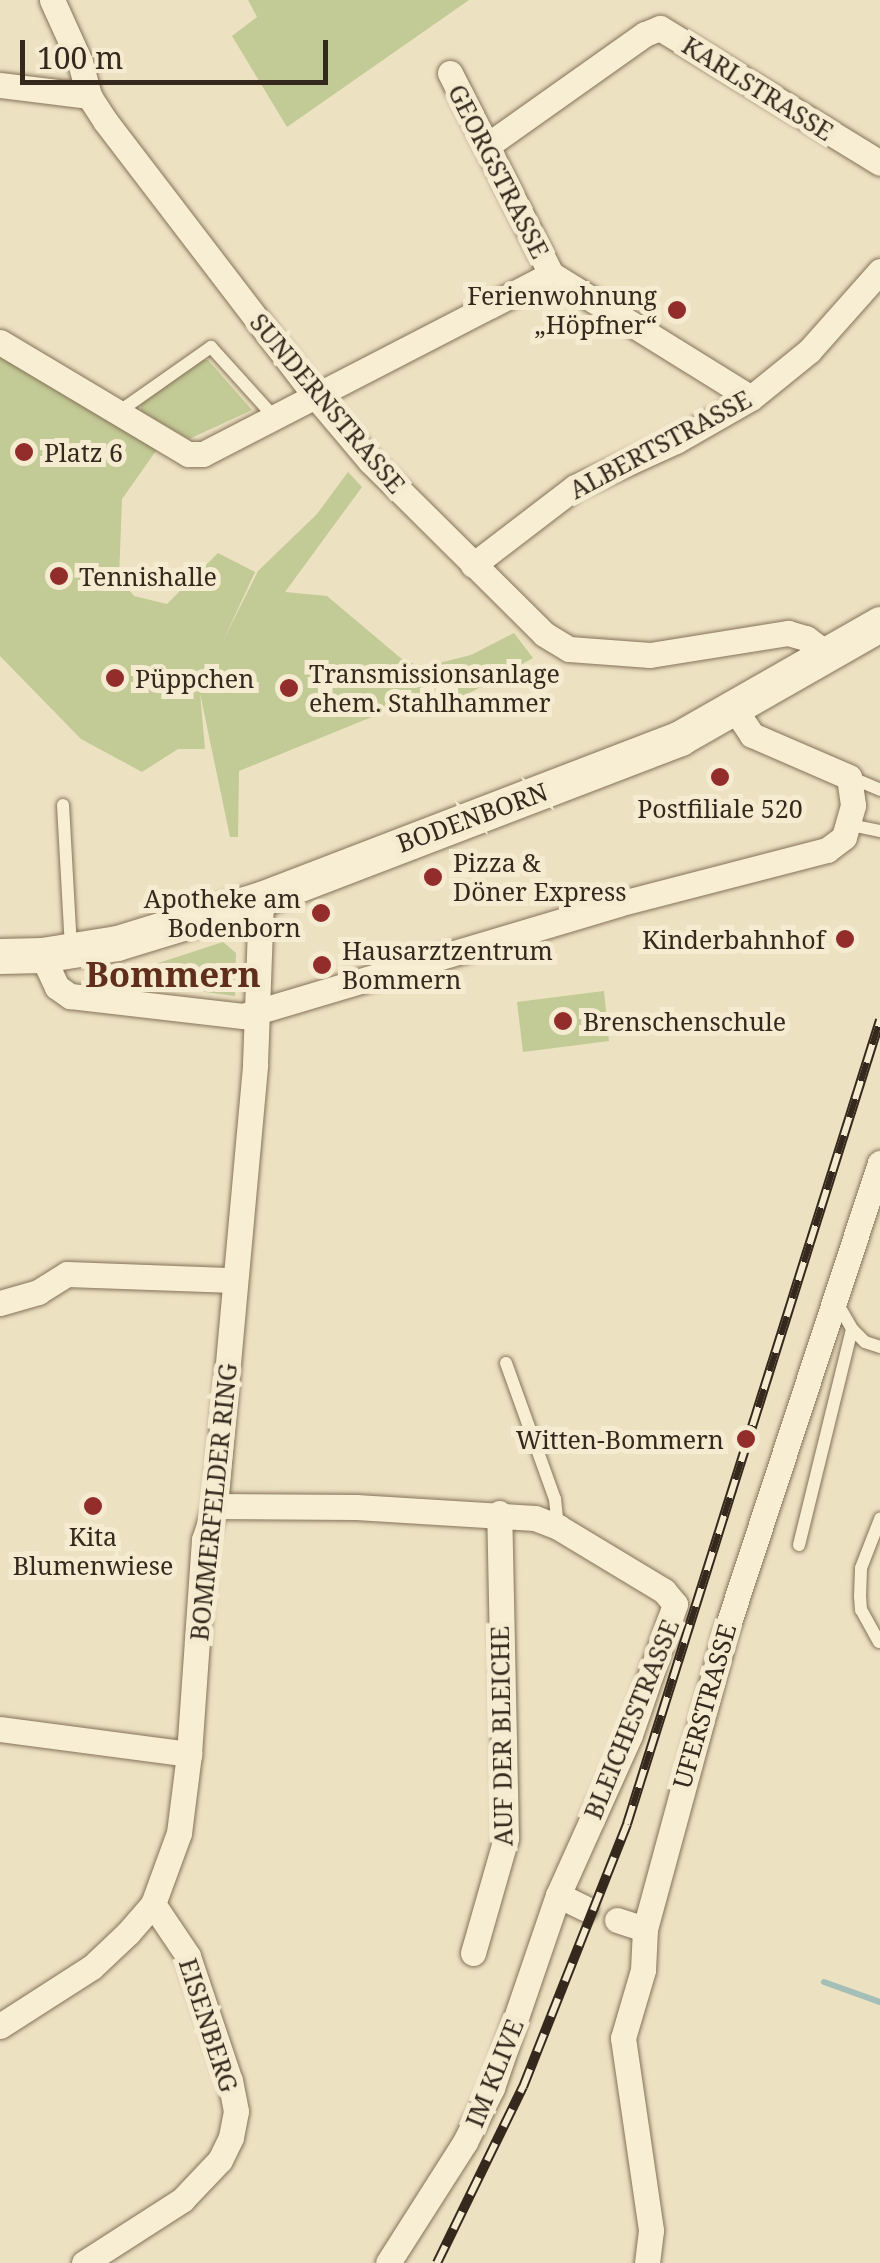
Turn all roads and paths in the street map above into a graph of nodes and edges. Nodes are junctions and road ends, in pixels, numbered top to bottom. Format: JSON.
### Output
{"nodes":[{"id":1,"x":52,"y":0,"type":"edge"},
{"id":2,"x":450,"y":72,"type":"dead end"},
{"id":3,"x":0,"y":84,"type":"edge"},
{"id":4,"x":88,"y":96,"type":"junction"},
{"id":5,"x":488,"y":145,"type":"junction"},
{"id":6,"x":880,"y":164,"type":"edge"},
{"id":7,"x":880,"y":271,"type":"edge"},
{"id":8,"x":551,"y":274,"type":"junction"},
{"id":9,"x":0,"y":342,"type":"edge"},
{"id":10,"x":316,"y":398,"type":"junction"},
{"id":11,"x":751,"y":398,"type":"junction"},
{"id":12,"x":117,"y":413,"type":"junction"},
{"id":13,"x":276,"y":418,"type":"junction"},
{"id":14,"x":473,"y":565,"type":"junction"},
{"id":15,"x":880,"y":624,"type":"edge"},
{"id":16,"x":827,"y":654,"type":"junction"},
{"id":17,"x":733,"y":707,"type":"junction"},
{"id":18,"x":849,"y":777,"type":"junction"},
{"id":19,"x":880,"y":790,"type":"edge"},
{"id":20,"x":63,"y":806,"type":"dead end"},
{"id":21,"x":848,"y":831,"type":"junction"},
{"id":22,"x":880,"y":831,"type":"edge"},
{"id":23,"x":260,"y":898,"type":"junction"},
{"id":24,"x":57,"y":953,"type":"junction"},
{"id":25,"x":0,"y":956,"type":"edge"},
{"id":26,"x":253,"y":1013,"type":"junction"},
{"id":27,"x":880,"y":1163,"type":"edge"},
{"id":28,"x":234,"y":1280,"type":"junction"},
{"id":29,"x":836,"y":1301,"type":"junction"},
{"id":30,"x":0,"y":1303,"type":"edge"},
{"id":31,"x":852,"y":1328,"type":"junction"},
{"id":32,"x":880,"y":1347,"type":"edge"},
{"id":33,"x":506,"y":1364,"type":"dead end"},
{"id":34,"x":215,"y":1506,"type":"junction"},
{"id":35,"x":499,"y":1514,"type":"junction"},
{"id":36,"x":880,"y":1519,"type":"edge"},
{"id":37,"x":558,"y":1527,"type":"junction"},
{"id":38,"x":800,"y":1545,"type":"dead end"},
{"id":39,"x":878,"y":1642,"type":"edge"},
{"id":40,"x":0,"y":1729,"type":"edge"},
{"id":41,"x":189,"y":1754,"type":"junction"},
{"id":42,"x":558,"y":1895,"type":"junction"},
{"id":43,"x":153,"y":1904,"type":"junction"},
{"id":44,"x":585,"y":1908,"type":"dead end"},
{"id":45,"x":617,"y":1920,"type":"dead end"},
{"id":46,"x":645,"y":1929,"type":"junction"},
{"id":47,"x":473,"y":1954,"type":"dead end"},
{"id":48,"x":0,"y":2026,"type":"edge"},
{"id":49,"x":84,"y":2263,"type":"edge"},
{"id":50,"x":388,"y":2263,"type":"edge"},
{"id":51,"x":648,"y":2263,"type":"edge"}],
"edges":[{"from":1,"to":4,"type":"street","name":"SUNDERNSTRASSE"},
{"from":2,"to":5,"type":"street","name":"GEORGSTRASSE"},
{"from":3,"to":4,"type":"street"},
{"from":4,"to":10,"type":"street","name":"SUNDERNSTRASSE"},
{"from":5,"to":6,"type":"street","name":"KARLSTRASSE"},
{"from":5,"to":8,"type":"street","name":"GEORGSTRASSE"},
{"from":7,"to":11,"type":"street","name":"ALBERTSTRASSE"},
{"from":8,"to":10,"type":"street"},
{"from":8,"to":11,"type":"street","name":"GEORGSTRASSE"},
{"from":9,"to":12,"type":"street"},
{"from":10,"to":13,"type":"street"},
{"from":10,"to":14,"type":"street","name":"SUNDERNSTRASSE"},
{"from":11,"to":14,"type":"street","name":"ALBERTSTRASSE"},
{"from":12,"to":13,"type":"street"},
{"from":12,"to":13,"type":"lane"},
{"from":14,"to":16,"type":"street","name":"SUNDERNSTRASSE"},
{"from":15,"to":16,"type":"main road","name":"BODENBORN"},
{"from":16,"to":17,"type":"main road","name":"BODENBORN"},
{"from":17,"to":18,"type":"street"},
{"from":17,"to":23,"type":"main road","name":"BODENBORN"},
{"from":18,"to":19,"type":"lane"},
{"from":18,"to":21,"type":"street"},
{"from":20,"to":24,"type":"lane"},
{"from":21,"to":22,"type":"lane"},
{"from":21,"to":26,"type":"street"},
{"from":23,"to":24,"type":"main road","name":"BODENBORN"},
{"from":23,"to":26,"type":"street","name":"BOMMERFELDER RING"},
{"from":24,"to":25,"type":"main road","name":"BODENBORN"},
{"from":24,"to":26,"type":"street"},
{"from":26,"to":28,"type":"street","name":"BOMMERFELDER RING"},
{"from":27,"to":29,"type":"street","name":"UFERSTRASSE"},
{"from":28,"to":30,"type":"street"},
{"from":28,"to":34,"type":"street","name":"BOMMERFELDER RING"},
{"from":29,"to":31,"type":"lane"},
{"from":29,"to":46,"type":"street","name":"UFERSTRASSE"},
{"from":31,"to":32,"type":"lane"},
{"from":31,"to":38,"type":"lane"},
{"from":33,"to":37,"type":"lane"},
{"from":34,"to":35,"type":"street","name":"BLEICHESTRASSE"},
{"from":34,"to":41,"type":"street","name":"BOMMERFELDER RING"},
{"from":35,"to":37,"type":"street","name":"BLEICHESTRASSE"},
{"from":35,"to":47,"type":"street","name":"AUF DER BLEICHE"},
{"from":36,"to":39,"type":"lane"},
{"from":37,"to":42,"type":"street","name":"BLEICHESTRASSE"},
{"from":40,"to":41,"type":"street"},
{"from":41,"to":43,"type":"street","name":"BOMMERFELDER RING"},
{"from":42,"to":44,"type":"street"},
{"from":42,"to":50,"type":"street","name":"IM KLIVE"},
{"from":43,"to":48,"type":"street","name":"BOMMERFELDER RING"},
{"from":43,"to":49,"type":"street","name":"EISENBERG"},
{"from":45,"to":46,"type":"street"},
{"from":46,"to":51,"type":"street","name":"UFERSTRASSE"}]}
